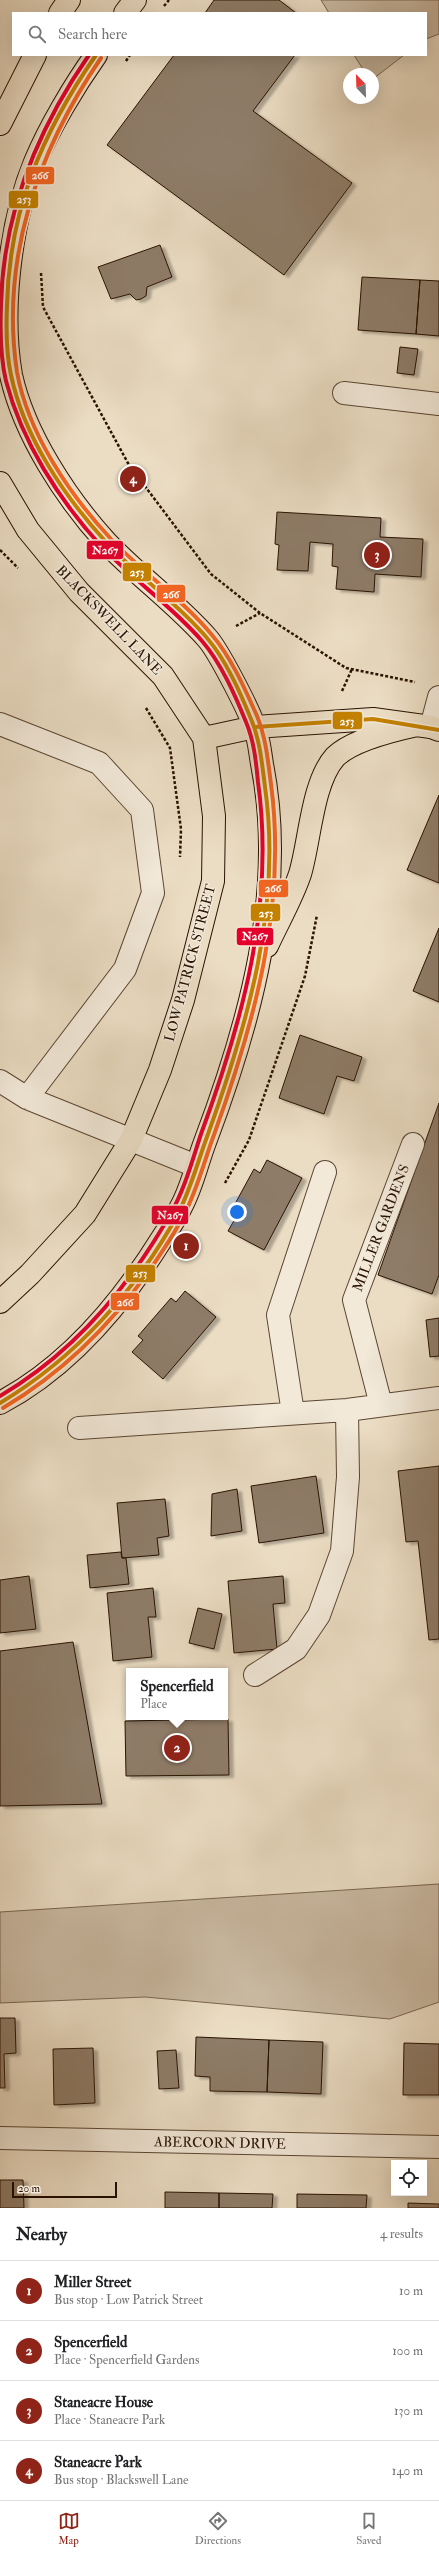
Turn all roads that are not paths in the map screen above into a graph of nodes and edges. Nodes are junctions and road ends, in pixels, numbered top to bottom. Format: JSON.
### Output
{"nodes":[{"id":1,"x":68,"y":0,"type":"edge"},
{"id":2,"x":134,"y":0,"type":"edge"},
{"id":3,"x":61,"y":12,"type":"edge"},
{"id":4,"x":126,"y":12,"type":"edge"},
{"id":5,"x":34,"y":56,"type":"edge"},
{"id":6,"x":95,"y":56,"type":"edge"},
{"id":7,"x":0,"y":124,"type":"edge"},
{"id":8,"x":344,"y":393,"type":"dead end"},
{"id":9,"x":439,"y":404,"type":"edge"},
{"id":10,"x":0,"y":483,"type":"edge"},
{"id":11,"x":439,"y":697,"type":"edge"},
{"id":12,"x":0,"y":724,"type":"edge"},
{"id":13,"x":255,"y":727,"type":"junction"},
{"id":14,"x":429,"y":727,"type":"edge"},
{"id":15,"x":204,"y":738,"type":"junction"},
{"id":16,"x":258,"y":967,"type":"junction"},
{"id":17,"x":0,"y":1081,"type":"edge"},
{"id":18,"x":27,"y":1098,"type":"junction"},
{"id":19,"x":131,"y":1140,"type":"junction"},
{"id":20,"x":412,"y":1144,"type":"dead end"},
{"id":21,"x":196,"y":1166,"type":"junction"},
{"id":22,"x":325,"y":1172,"type":"dead end"},
{"id":23,"x":0,"y":1302,"type":"edge"},
{"id":24,"x":439,"y":1398,"type":"edge"},
{"id":25,"x":0,"y":1403,"type":"edge"},
{"id":26,"x":381,"y":1404,"type":"junction"},
{"id":27,"x":346,"y":1410,"type":"junction"},
{"id":28,"x":292,"y":1413,"type":"junction"},
{"id":29,"x":79,"y":1428,"type":"dead end"},
{"id":30,"x":255,"y":1675,"type":"dead end"},
{"id":31,"x":0,"y":2138,"type":"edge"},
{"id":32,"x":439,"y":2147,"type":"edge"}],
"edges":[{"from":1,"to":3,"type":"main road"},
{"from":2,"to":4,"type":"main road"},
{"from":5,"to":7,"type":"main road"},
{"from":6,"to":13,"type":"main road"},
{"from":8,"to":9,"type":"street"},
{"from":10,"to":15,"type":"main road","name":"BLACKSWELL LANE"},
{"from":11,"to":14,"type":"street"},
{"from":12,"to":18,"type":"street"},
{"from":13,"to":14,"type":"main road"},
{"from":13,"to":15,"type":"main road"},
{"from":13,"to":16,"type":"main road"},
{"from":14,"to":16,"type":"main road"},
{"from":15,"to":19,"type":"main road","name":"LOW PATRICK STREET"},
{"from":16,"to":21,"type":"main road"},
{"from":17,"to":18,"type":"street"},
{"from":18,"to":19,"type":"street"},
{"from":19,"to":21,"type":"street"},
{"from":19,"to":23,"type":"main road","name":"LOW PATRICK STREET"},
{"from":20,"to":26,"type":"street","name":"MILLER GARDENS"},
{"from":21,"to":25,"type":"main road"},
{"from":22,"to":28,"type":"street"},
{"from":24,"to":26,"type":"street"},
{"from":26,"to":27,"type":"street"},
{"from":27,"to":28,"type":"street"},
{"from":27,"to":30,"type":"street"},
{"from":28,"to":29,"type":"street"},
{"from":31,"to":32,"type":"street","name":"ABERCORN DRIVE"}]}
